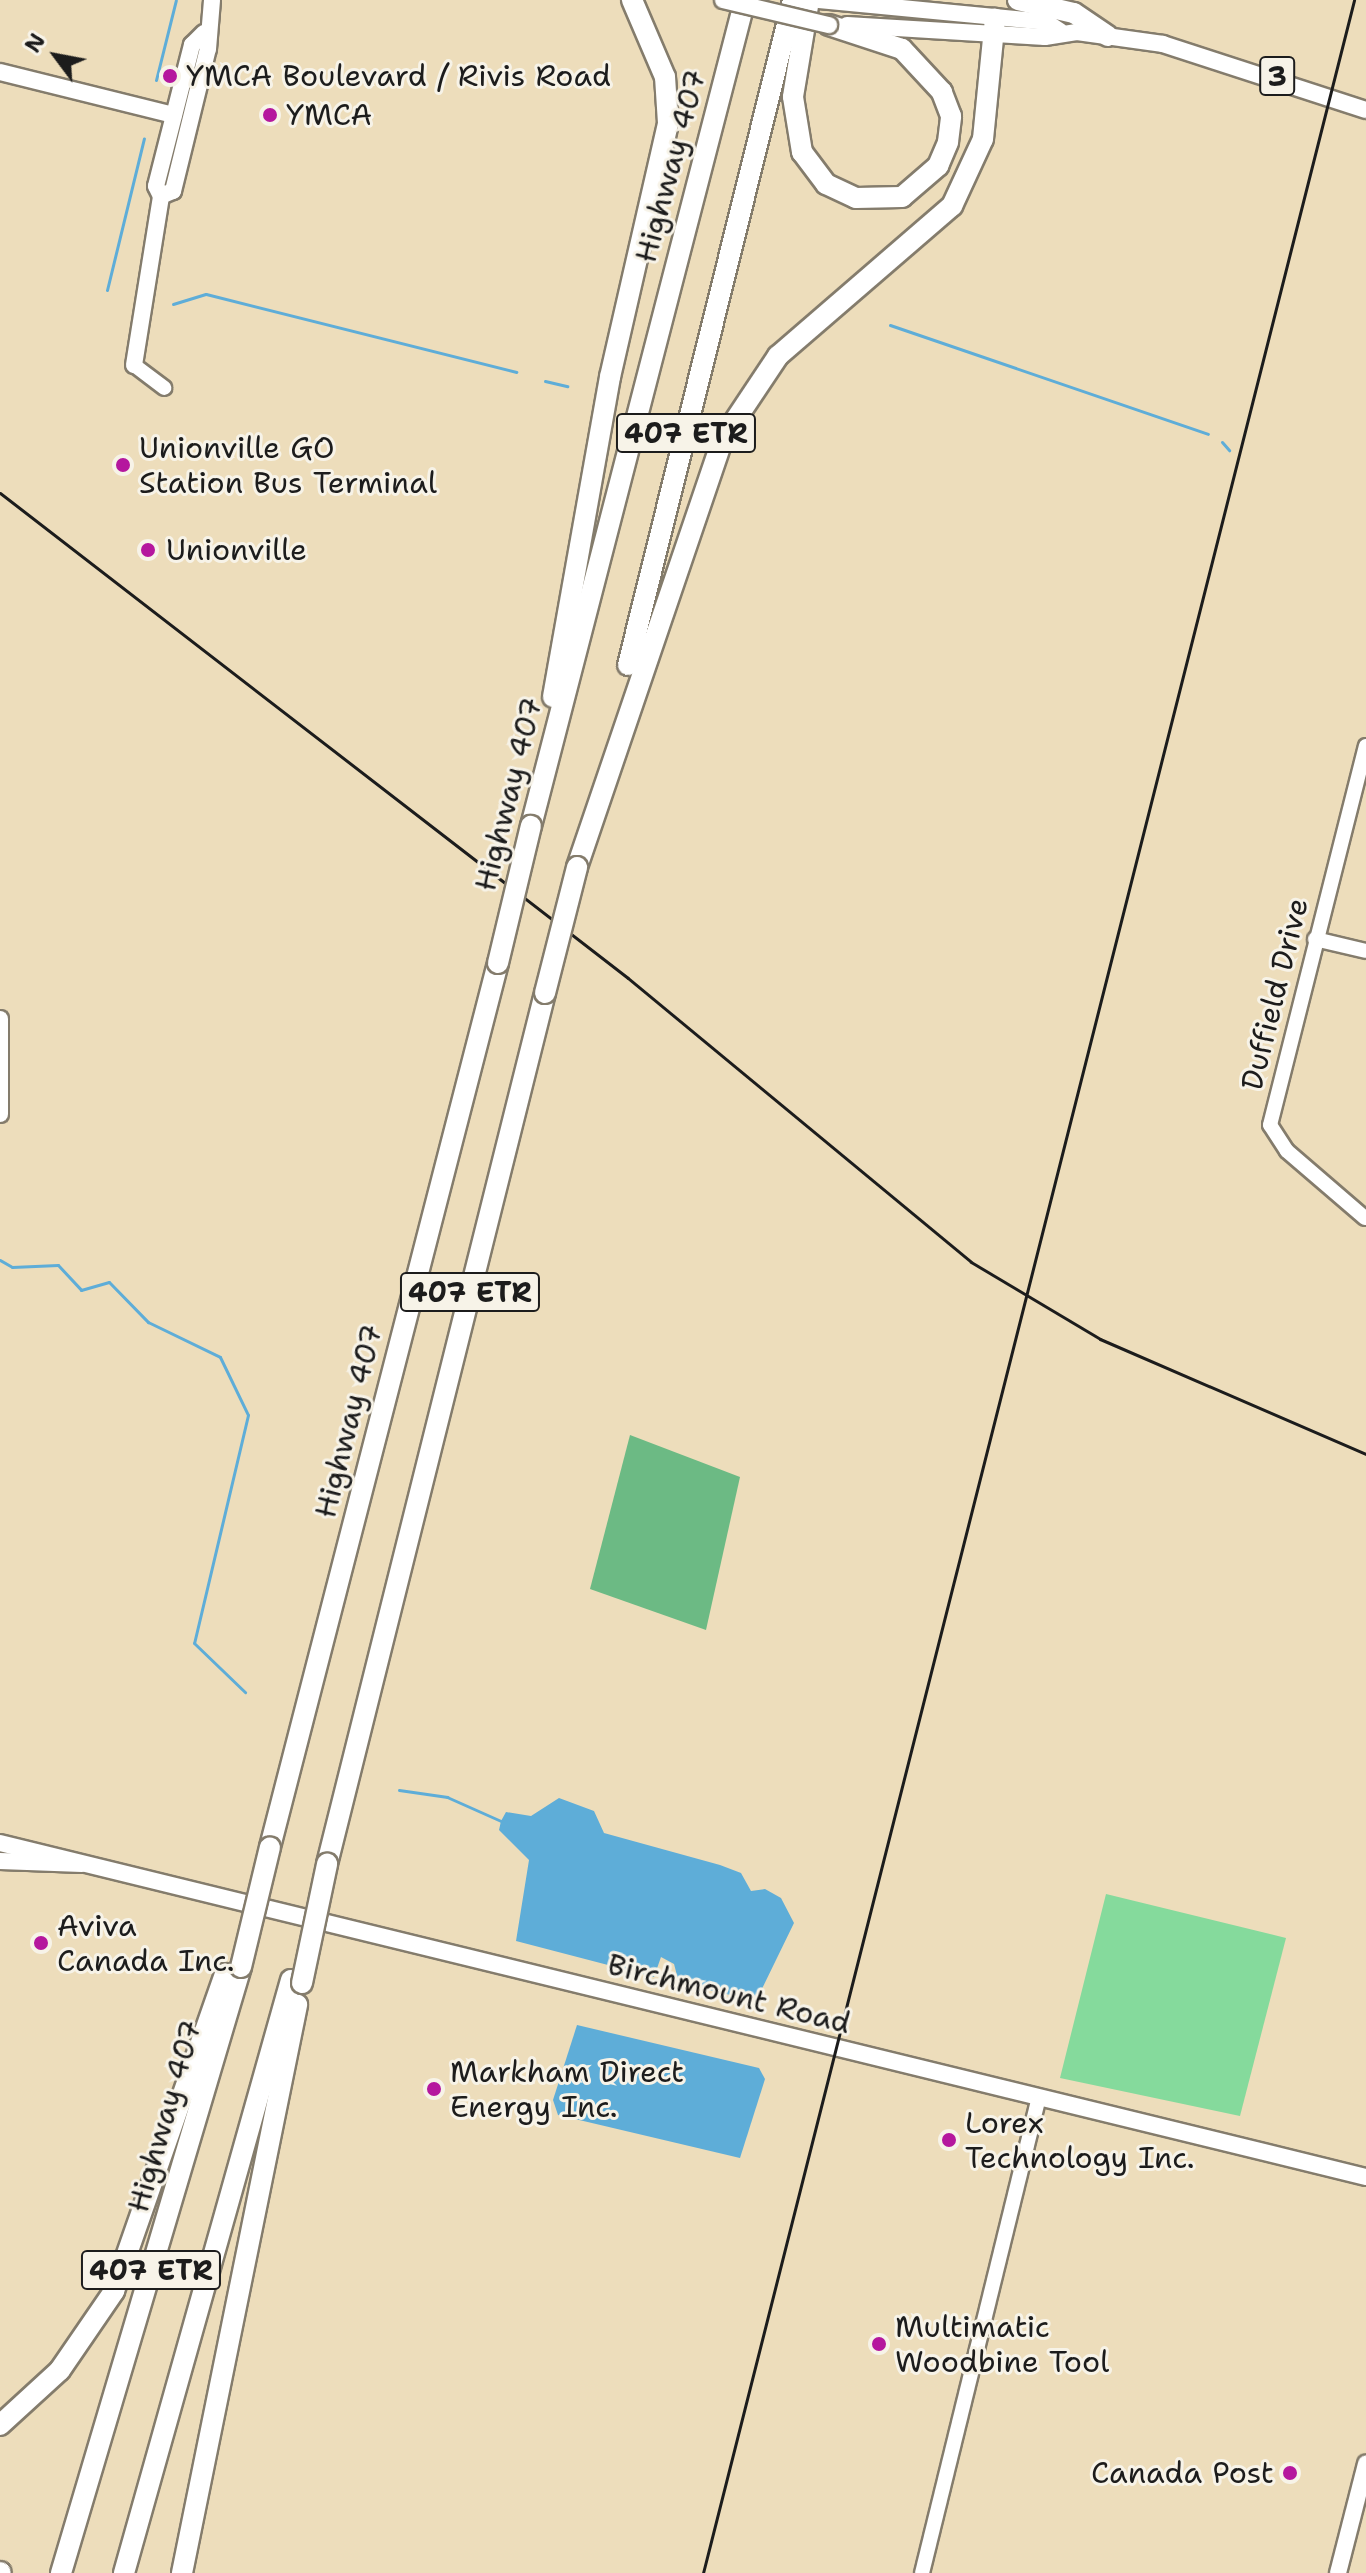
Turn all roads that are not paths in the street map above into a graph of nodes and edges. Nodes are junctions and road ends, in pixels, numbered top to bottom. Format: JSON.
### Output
{"nodes":[{"id":1,"x":212,"y":0,"type":"edge"},
{"id":2,"x":632,"y":0,"type":"edge"},
{"id":3,"x":723,"y":0,"type":"edge"},
{"id":4,"x":737,"y":0,"type":"edge"},
{"id":5,"x":745,"y":0,"type":"edge"},
{"id":6,"x":793,"y":0,"type":"edge"},
{"id":7,"x":809,"y":0,"type":"edge"},
{"id":8,"x":819,"y":0,"type":"edge"},
{"id":9,"x":1018,"y":0,"type":"edge"},
{"id":10,"x":829,"y":25,"type":"junction"},
{"id":11,"x":739,"y":26,"type":"junction"},
{"id":12,"x":995,"y":26,"type":"junction"},
{"id":13,"x":204,"y":33,"type":"junction"},
{"id":14,"x":1108,"y":36,"type":"junction"},
{"id":15,"x":0,"y":72,"type":"edge"},
{"id":16,"x":1366,"y":110,"type":"edge"},
{"id":17,"x":174,"y":115,"type":"junction"},
{"id":18,"x":191,"y":119,"type":"junction"},
{"id":19,"x":161,"y":196,"type":"junction"},
{"id":20,"x":134,"y":365,"type":"joint"},
{"id":21,"x":164,"y":388,"type":"dead end"},
{"id":22,"x":1366,"y":746,"type":"edge"},
{"id":23,"x":531,"y":826,"type":"junction"},
{"id":24,"x":577,"y":867,"type":"junction"},
{"id":25,"x":1315,"y":939,"type":"junction"},
{"id":26,"x":1366,"y":951,"type":"edge"},
{"id":27,"x":0,"y":1019,"type":"edge"},
{"id":28,"x":0,"y":1114,"type":"edge"},
{"id":29,"x":1365,"y":1218,"type":"edge"},
{"id":30,"x":0,"y":1843,"type":"edge"},
{"id":31,"x":0,"y":1861,"type":"edge"},
{"id":32,"x":83,"y":1864,"type":"junction"},
{"id":33,"x":235,"y":1965,"type":"junction"},
{"id":34,"x":296,"y":1982,"type":"junction"},
{"id":35,"x":1039,"y":2098,"type":"junction"},
{"id":36,"x":1365,"y":2180,"type":"edge"},
{"id":37,"x":0,"y":2425,"type":"edge"},
{"id":38,"x":1366,"y":2464,"type":"edge"},
{"id":39,"x":61,"y":2573,"type":"edge"},
{"id":40,"x":124,"y":2573,"type":"edge"},
{"id":41,"x":182,"y":2573,"type":"edge"},
{"id":42,"x":922,"y":2573,"type":"edge"},
{"id":43,"x":1338,"y":2573,"type":"edge"}],
"edges":[{"from":1,"to":13,"type":"main road"},
{"from":2,"to":23,"type":"highway"},
{"from":3,"to":10,"type":"main road","number":"3","bridge":true},
{"from":4,"to":11,"type":"highway"},
{"from":5,"to":11,"type":"highway","name":"Highway 407","number":"407 ETR"},
{"from":6,"to":24,"type":"highway","number":"407 ETR"},
{"from":7,"to":10,"type":"highway"},
{"from":8,"to":12,"type":"main road","number":"3"},
{"from":9,"to":14,"type":"highway"},
{"from":10,"to":12,"type":"main road","number":"3"},
{"from":11,"to":23,"type":"highway","name":"Highway 407","number":"407 ETR"},
{"from":12,"to":14,"type":"main road","number":"3"},
{"from":12,"to":24,"type":"highway"},
{"from":13,"to":17,"type":"main road"},
{"from":13,"to":18,"type":"main road"},
{"from":14,"to":16,"type":"main road","number":"3"},
{"from":15,"to":17,"type":"main road"},
{"from":17,"to":18,"type":"street"},
{"from":17,"to":19,"type":"main road"},
{"from":18,"to":19,"type":"main road"},
{"from":19,"to":20,"type":"main road"},
{"from":20,"to":21,"type":"street"},
{"from":22,"to":25,"type":"street","name":"Duffield Drive"},
{"from":23,"to":33,"type":"highway","name":"Highway 407","number":"407 ETR","bridge":true},
{"from":24,"to":34,"type":"highway","number":"407 ETR","bridge":true},
{"from":25,"to":26,"type":"street"},
{"from":25,"to":29,"type":"street","name":"Duffield Drive"},
{"from":27,"to":28,"type":"main road"},
{"from":30,"to":32,"type":"main road","name":"Birchmount Road"},
{"from":31,"to":32,"type":"main road","name":"Birchmount Road"},
{"from":32,"to":35,"type":"main road","name":"Birchmount Road"},
{"from":33,"to":37,"type":"highway"},
{"from":33,"to":39,"type":"highway","name":"Highway 407","number":"407 ETR"},
{"from":34,"to":40,"type":"highway","number":"407 ETR"},
{"from":34,"to":41,"type":"highway"},
{"from":35,"to":36,"type":"main road","name":"Birchmount Road"},
{"from":35,"to":42,"type":"street"},
{"from":38,"to":43,"type":"main road"}]}
